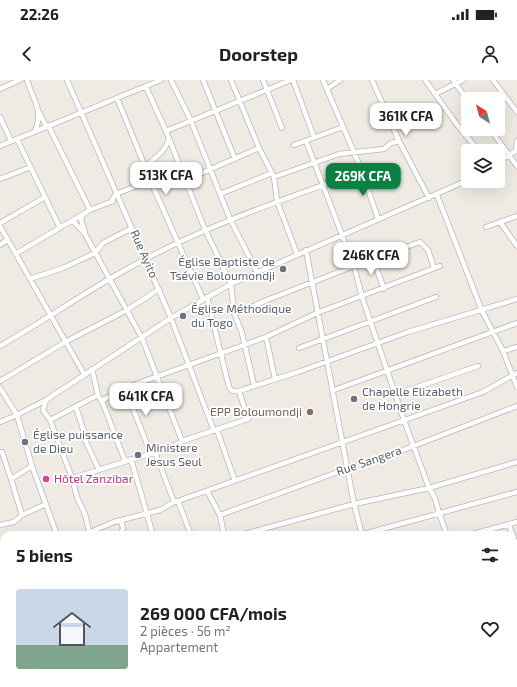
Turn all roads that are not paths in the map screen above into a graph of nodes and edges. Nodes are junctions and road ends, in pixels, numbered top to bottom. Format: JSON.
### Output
{"nodes":[{"id":1,"x":20,"y":80,"type":"edge"},
{"id":2,"x":27,"y":80,"type":"edge"},
{"id":3,"x":67,"y":80,"type":"edge"},
{"id":4,"x":161,"y":80,"type":"edge"},
{"id":5,"x":171,"y":80,"type":"edge"},
{"id":6,"x":203,"y":80,"type":"edge"},
{"id":7,"x":231,"y":80,"type":"edge"},
{"id":8,"x":263,"y":80,"type":"edge"},
{"id":9,"x":292,"y":80,"type":"edge"},
{"id":10,"x":323,"y":80,"type":"edge"},
{"id":11,"x":340,"y":80,"type":"edge"},
{"id":12,"x":372,"y":80,"type":"edge"},
{"id":13,"x":425,"y":80,"type":"edge"},
{"id":14,"x":464,"y":80,"type":"edge"},
{"id":15,"x":492,"y":80,"type":"edge"},
{"id":16,"x":454,"y":82,"type":"edge"},
{"id":17,"x":146,"y":87,"type":"junction"},
{"id":18,"x":327,"y":89,"type":"junction"},
{"id":19,"x":0,"y":90,"type":"edge"},
{"id":20,"x":268,"y":90,"type":"junction"},
{"id":21,"x":462,"y":92,"type":"edge"},
{"id":22,"x":436,"y":94,"type":"junction"},
{"id":23,"x":117,"y":98,"type":"junction"},
{"id":24,"x":241,"y":102,"type":"junction"},
{"id":25,"x":216,"y":111,"type":"junction"},
{"id":26,"x":39,"y":112,"type":"junction"},
{"id":27,"x":80,"y":112,"type":"junction"},
{"id":28,"x":517,"y":112,"type":"edge"},
{"id":29,"x":0,"y":117,"type":"edge"},
{"id":30,"x":191,"y":121,"type":"junction"},
{"id":31,"x":47,"y":125,"type":"junction"},
{"id":32,"x":343,"y":127,"type":"junction"},
{"id":33,"x":282,"y":128,"type":"dead end"},
{"id":34,"x":35,"y":131,"type":"junction"},
{"id":35,"x":166,"y":131,"type":"junction"},
{"id":36,"x":495,"y":136,"type":"edge"},
{"id":37,"x":314,"y":137,"type":"junction"},
{"id":38,"x":17,"y":139,"type":"junction"},
{"id":39,"x":169,"y":139,"type":"junction"},
{"id":40,"x":306,"y":140,"type":"junction"},
{"id":41,"x":12,"y":141,"type":"junction"},
{"id":42,"x":399,"y":141,"type":"junction"},
{"id":43,"x":517,"y":141,"type":"edge"},
{"id":44,"x":473,"y":144,"type":"edge"},
{"id":45,"x":294,"y":145,"type":"dead end"},
{"id":46,"x":0,"y":146,"type":"edge"},
{"id":47,"x":259,"y":148,"type":"junction"},
{"id":48,"x":517,"y":150,"type":"edge"},
{"id":49,"x":353,"y":151,"type":"junction"},
{"id":50,"x":508,"y":155,"type":"junction"},
{"id":51,"x":505,"y":157,"type":"edge"},
{"id":52,"x":235,"y":159,"type":"junction"},
{"id":53,"x":314,"y":163,"type":"junction"},
{"id":54,"x":517,"y":166,"type":"edge"},
{"id":55,"x":31,"y":167,"type":"junction"},
{"id":56,"x":146,"y":169,"type":"junction"},
{"id":57,"x":210,"y":171,"type":"junction"},
{"id":58,"x":362,"y":171,"type":"junction"},
{"id":59,"x":273,"y":175,"type":"junction"},
{"id":60,"x":0,"y":179,"type":"edge"},
{"id":61,"x":186,"y":180,"type":"junction"},
{"id":62,"x":461,"y":183,"type":"edge"},
{"id":63,"x":152,"y":185,"type":"junction"},
{"id":64,"x":322,"y":185,"type":"junction"},
{"id":65,"x":116,"y":194,"type":"junction"},
{"id":66,"x":220,"y":194,"type":"junction"},
{"id":67,"x":437,"y":195,"type":"junction"},
{"id":68,"x":45,"y":197,"type":"junction"},
{"id":69,"x":429,"y":198,"type":"junction"},
{"id":70,"x":112,"y":200,"type":"junction"},
{"id":71,"x":277,"y":201,"type":"junction"},
{"id":72,"x":121,"y":203,"type":"junction"},
{"id":73,"x":90,"y":210,"type":"junction"},
{"id":74,"x":83,"y":214,"type":"junction"},
{"id":75,"x":517,"y":216,"type":"edge"},
{"id":76,"x":378,"y":218,"type":"junction"},
{"id":77,"x":230,"y":219,"type":"junction"},
{"id":78,"x":73,"y":221,"type":"junction"},
{"id":79,"x":0,"y":222,"type":"edge"},
{"id":80,"x":500,"y":222,"type":"junction"},
{"id":81,"x":0,"y":226,"type":"edge"},
{"id":82,"x":486,"y":227,"type":"dead end"},
{"id":83,"x":60,"y":228,"type":"junction"},
{"id":84,"x":132,"y":228,"type":"junction"},
{"id":85,"x":205,"y":230,"type":"junction"},
{"id":86,"x":85,"y":234,"type":"junction"},
{"id":87,"x":342,"y":235,"type":"junction"},
{"id":88,"x":8,"y":239,"type":"junction"},
{"id":89,"x":178,"y":244,"type":"junction"},
{"id":90,"x":0,"y":245,"type":"edge"},
{"id":91,"x":517,"y":246,"type":"edge"},
{"id":92,"x":306,"y":250,"type":"junction"},
{"id":93,"x":17,"y":253,"type":"junction"},
{"id":94,"x":95,"y":253,"type":"junction"},
{"id":95,"x":297,"y":254,"type":"junction"},
{"id":96,"x":146,"y":259,"type":"junction"},
{"id":97,"x":374,"y":259,"type":"junction"},
{"id":98,"x":354,"y":266,"type":"junction"},
{"id":99,"x":440,"y":266,"type":"dead end"},
{"id":100,"x":434,"y":268,"type":"junction"},
{"id":101,"x":257,"y":272,"type":"junction"},
{"id":102,"x":110,"y":278,"type":"junction"},
{"id":103,"x":30,"y":279,"type":"junction"},
{"id":104,"x":311,"y":283,"type":"junction"},
{"id":105,"x":231,"y":284,"type":"junction"},
{"id":106,"x":159,"y":289,"type":"junction"},
{"id":107,"x":384,"y":289,"type":"junction"},
{"id":108,"x":362,"y":297,"type":"junction"},
{"id":109,"x":436,"y":297,"type":"dead end"},
{"id":110,"x":205,"y":298,"type":"junction"},
{"id":111,"x":517,"y":299,"type":"edge"},
{"id":112,"x":128,"y":310,"type":"junction"},
{"id":113,"x":482,"y":311,"type":"junction"},
{"id":114,"x":234,"y":313,"type":"junction"},
{"id":115,"x":317,"y":313,"type":"junction"},
{"id":116,"x":50,"y":315,"type":"junction"},
{"id":117,"x":171,"y":318,"type":"junction"},
{"id":118,"x":370,"y":321,"type":"junction"},
{"id":119,"x":517,"y":323,"type":"edge"},
{"id":120,"x":492,"y":332,"type":"junction"},
{"id":121,"x":266,"y":337,"type":"junction"},
{"id":122,"x":142,"y":338,"type":"junction"},
{"id":123,"x":323,"y":339,"type":"junction"},
{"id":124,"x":67,"y":341,"type":"junction"},
{"id":125,"x":378,"y":343,"type":"junction"},
{"id":126,"x":244,"y":344,"type":"junction"},
{"id":127,"x":0,"y":346,"type":"edge"},
{"id":128,"x":517,"y":347,"type":"edge"},
{"id":129,"x":299,"y":348,"type":"dead end"},
{"id":130,"x":503,"y":351,"type":"junction"},
{"id":131,"x":220,"y":352,"type":"junction"},
{"id":132,"x":328,"y":360,"type":"junction"},
{"id":133,"x":189,"y":364,"type":"junction"},
{"id":134,"x":478,"y":366,"type":"dead end"},
{"id":135,"x":92,"y":369,"type":"junction"},
{"id":136,"x":387,"y":369,"type":"junction"},
{"id":137,"x":84,"y":374,"type":"junction"},
{"id":138,"x":514,"y":374,"type":"edge"},
{"id":139,"x":157,"y":377,"type":"junction"},
{"id":140,"x":275,"y":379,"type":"junction"},
{"id":141,"x":0,"y":381,"type":"edge"},
{"id":142,"x":254,"y":385,"type":"junction"},
{"id":143,"x":517,"y":387,"type":"edge"},
{"id":144,"x":0,"y":388,"type":"edge"},
{"id":145,"x":126,"y":388,"type":"junction"},
{"id":146,"x":334,"y":390,"type":"junction"},
{"id":147,"x":239,"y":391,"type":"junction"},
{"id":148,"x":397,"y":394,"type":"junction"},
{"id":149,"x":98,"y":395,"type":"junction"},
{"id":150,"x":46,"y":400,"type":"junction"},
{"id":151,"x":101,"y":401,"type":"junction"},
{"id":152,"x":517,"y":406,"type":"edge"},
{"id":153,"x":76,"y":407,"type":"junction"},
{"id":154,"x":18,"y":415,"type":"junction"},
{"id":155,"x":50,"y":420,"type":"junction"},
{"id":156,"x":404,"y":420,"type":"junction"},
{"id":157,"x":0,"y":422,"type":"edge"},
{"id":158,"x":215,"y":431,"type":"junction"},
{"id":159,"x":182,"y":441,"type":"junction"},
{"id":160,"x":343,"y":441,"type":"junction"},
{"id":161,"x":414,"y":445,"type":"junction"},
{"id":162,"x":0,"y":452,"type":"edge"},
{"id":163,"x":153,"y":452,"type":"junction"},
{"id":164,"x":131,"y":459,"type":"junction"},
{"id":165,"x":125,"y":461,"type":"junction"},
{"id":166,"x":517,"y":462,"type":"edge"},
{"id":167,"x":32,"y":466,"type":"junction"},
{"id":168,"x":348,"y":469,"type":"junction"},
{"id":169,"x":99,"y":470,"type":"junction"},
{"id":170,"x":72,"y":478,"type":"junction"},
{"id":171,"x":11,"y":479,"type":"junction"},
{"id":172,"x":235,"y":481,"type":"junction"},
{"id":173,"x":60,"y":482,"type":"dead end"},
{"id":174,"x":428,"y":488,"type":"junction"},
{"id":175,"x":207,"y":491,"type":"junction"},
{"id":176,"x":517,"y":492,"type":"edge"},
{"id":177,"x":176,"y":502,"type":"junction"},
{"id":178,"x":46,"y":504,"type":"junction"},
{"id":179,"x":354,"y":504,"type":"junction"},
{"id":180,"x":147,"y":513,"type":"junction"},
{"id":181,"x":438,"y":513,"type":"junction"},
{"id":182,"x":22,"y":515,"type":"junction"},
{"id":183,"x":220,"y":515,"type":"junction"},
{"id":184,"x":121,"y":521,"type":"junction"},
{"id":185,"x":517,"y":522,"type":"edge"},
{"id":186,"x":508,"y":524,"type":"junction"},
{"id":187,"x":0,"y":525,"type":"edge"},
{"id":188,"x":56,"y":531,"type":"edge"},
{"id":189,"x":89,"y":531,"type":"edge"},
{"id":190,"x":95,"y":531,"type":"edge"},
{"id":191,"x":122,"y":531,"type":"edge"},
{"id":192,"x":152,"y":531,"type":"edge"},
{"id":193,"x":189,"y":531,"type":"edge"},
{"id":194,"x":223,"y":531,"type":"edge"},
{"id":195,"x":256,"y":531,"type":"edge"},
{"id":196,"x":361,"y":531,"type":"edge"},
{"id":197,"x":376,"y":531,"type":"edge"},
{"id":198,"x":445,"y":531,"type":"edge"},
{"id":199,"x":483,"y":531,"type":"edge"},
{"id":200,"x":511,"y":531,"type":"edge"}],
"edges":[{"from":1,"to":19,"type":"street"},
{"from":2,"to":26,"type":"street"},
{"from":3,"to":27,"type":"street","name":"Rue Ayito"},
{"from":4,"to":17,"type":"street"},
{"from":5,"to":30,"type":"street"},
{"from":6,"to":25,"type":"street"},
{"from":7,"to":24,"type":"street"},
{"from":8,"to":20,"type":"street"},
{"from":9,"to":20,"type":"street"},
{"from":9,"to":37,"type":"street"},
{"from":10,"to":18,"type":"street"},
{"from":11,"to":18,"type":"street"},
{"from":12,"to":42,"type":"street"},
{"from":13,"to":22,"type":"street"},
{"from":14,"to":16,"type":"street"},
{"from":15,"to":28,"type":"street"},
{"from":16,"to":21,"type":"street"},
{"from":16,"to":22,"type":"street"},
{"from":17,"to":23,"type":"street"},
{"from":17,"to":35,"type":"street"},
{"from":18,"to":32,"type":"street"},
{"from":20,"to":24,"type":"street"},
{"from":20,"to":33,"type":"street"},
{"from":22,"to":44,"type":"street"},
{"from":23,"to":27,"type":"street"},
{"from":23,"to":56,"type":"street"},
{"from":24,"to":25,"type":"street"},
{"from":24,"to":47,"type":"street"},
{"from":25,"to":30,"type":"street"},
{"from":25,"to":52,"type":"street"},
{"from":26,"to":31,"type":"street"},
{"from":26,"to":34,"type":"street"},
{"from":27,"to":31,"type":"street"},
{"from":27,"to":65,"type":"street","name":"Rue Ayito"},
{"from":29,"to":41,"type":"street"},
{"from":30,"to":35,"type":"street"},
{"from":30,"to":57,"type":"street"},
{"from":31,"to":34,"type":"street"},
{"from":31,"to":73,"type":"street"},
{"from":32,"to":37,"type":"street"},
{"from":32,"to":49,"type":"street"},
{"from":34,"to":38,"type":"street"},
{"from":35,"to":39,"type":"street"},
{"from":36,"to":50,"type":"street"},
{"from":37,"to":40,"type":"street"},
{"from":38,"to":41,"type":"street"},
{"from":38,"to":55,"type":"street"},
{"from":39,"to":56,"type":"street"},
{"from":39,"to":61,"type":"street"},
{"from":40,"to":45,"type":"street"},
{"from":40,"to":53,"type":"street"},
{"from":41,"to":46,"type":"street"},
{"from":42,"to":49,"type":"street"},
{"from":42,"to":69,"type":"street"},
{"from":43,"to":48,"type":"street"},
{"from":47,"to":52,"type":"street"},
{"from":47,"to":59,"type":"street"},
{"from":48,"to":50,"type":"street"},
{"from":49,"to":53,"type":"street"},
{"from":49,"to":58,"type":"street"},
{"from":50,"to":51,"type":"street"},
{"from":50,"to":54,"type":"street"},
{"from":52,"to":57,"type":"street"},
{"from":53,"to":59,"type":"street"},
{"from":53,"to":64,"type":"street"},
{"from":55,"to":60,"type":"street"},
{"from":55,"to":68,"type":"street"},
{"from":56,"to":63,"type":"street"},
{"from":57,"to":61,"type":"street"},
{"from":57,"to":66,"type":"street"},
{"from":58,"to":64,"type":"street"},
{"from":58,"to":76,"type":"street"},
{"from":59,"to":66,"type":"street"},
{"from":59,"to":71,"type":"street"},
{"from":61,"to":63,"type":"street"},
{"from":61,"to":85,"type":"street"},
{"from":62,"to":67,"type":"street"},
{"from":63,"to":65,"type":"street"},
{"from":63,"to":89,"type":"street"},
{"from":64,"to":71,"type":"street"},
{"from":64,"to":87,"type":"street"},
{"from":65,"to":70,"type":"street"},
{"from":65,"to":72,"type":"street","name":"Rue Ayito"},
{"from":66,"to":77,"type":"street"},
{"from":67,"to":69,"type":"street"},
{"from":67,"to":113,"type":"street"},
{"from":68,"to":79,"type":"street"},
{"from":68,"to":83,"type":"street"},
{"from":69,"to":76,"type":"street"},
{"from":70,"to":72,"type":"street"},
{"from":70,"to":73,"type":"street"},
{"from":71,"to":77,"type":"street"},
{"from":71,"to":95,"type":"street"},
{"from":72,"to":84,"type":"street","name":"Rue Ayito"},
{"from":73,"to":74,"type":"street"},
{"from":74,"to":78,"type":"street"},
{"from":74,"to":86,"type":"street"},
{"from":75,"to":80,"type":"street"},
{"from":76,"to":87,"type":"street"},
{"from":77,"to":85,"type":"street"},
{"from":77,"to":101,"type":"street"},
{"from":78,"to":83,"type":"street"},
{"from":78,"to":86,"type":"street"},
{"from":80,"to":82,"type":"street"},
{"from":80,"to":91,"type":"street"},
{"from":81,"to":88,"type":"street"},
{"from":83,"to":93,"type":"street"},
{"from":84,"to":94,"type":"street"},
{"from":84,"to":96,"type":"street","name":"Rue Ayito"},
{"from":85,"to":89,"type":"street"},
{"from":85,"to":105,"type":"street"},
{"from":86,"to":94,"type":"street"},
{"from":87,"to":92,"type":"street"},
{"from":87,"to":98,"type":"street"},
{"from":88,"to":90,"type":"street"},
{"from":88,"to":93,"type":"street"},
{"from":89,"to":96,"type":"street"},
{"from":89,"to":110,"type":"street"},
{"from":92,"to":95,"type":"street"},
{"from":92,"to":104,"type":"street"},
{"from":93,"to":103,"type":"street"},
{"from":94,"to":102,"type":"street"},
{"from":94,"to":103,"type":"street"},
{"from":95,"to":101,"type":"street"},
{"from":96,"to":102,"type":"street"},
{"from":96,"to":106,"type":"street","name":"Rue Ayito"},
{"from":97,"to":98,"type":"street"},
{"from":97,"to":100,"type":"street"},
{"from":97,"to":107,"type":"street"},
{"from":98,"to":104,"type":"street"},
{"from":98,"to":108,"type":"street"},
{"from":99,"to":100,"type":"street"},
{"from":100,"to":107,"type":"street"},
{"from":101,"to":105,"type":"street"},
{"from":102,"to":112,"type":"street"},
{"from":102,"to":116,"type":"street"},
{"from":103,"to":116,"type":"street"},
{"from":104,"to":114,"type":"street"},
{"from":104,"to":115,"type":"street"},
{"from":105,"to":110,"type":"street"},
{"from":105,"to":114,"type":"street"},
{"from":106,"to":112,"type":"street"},
{"from":106,"to":117,"type":"street","name":"Rue Ayito"},
{"from":107,"to":108,"type":"street"},
{"from":108,"to":115,"type":"street"},
{"from":108,"to":118,"type":"street"},
{"from":109,"to":118,"type":"street"},
{"from":110,"to":117,"type":"street"},
{"from":110,"to":131,"type":"street"},
{"from":111,"to":113,"type":"street"},
{"from":112,"to":122,"type":"street"},
{"from":112,"to":124,"type":"street"},
{"from":113,"to":120,"type":"street"},
{"from":113,"to":125,"type":"street"},
{"from":114,"to":126,"type":"street"},
{"from":115,"to":121,"type":"street"},
{"from":115,"to":123,"type":"street"},
{"from":116,"to":124,"type":"street"},
{"from":116,"to":127,"type":"street"},
{"from":117,"to":122,"type":"street"},
{"from":117,"to":133,"type":"street","name":"Rue Ayito"},
{"from":118,"to":123,"type":"street"},
{"from":118,"to":125,"type":"street"},
{"from":119,"to":120,"type":"street"},
{"from":120,"to":130,"type":"street"},
{"from":120,"to":136,"type":"street"},
{"from":121,"to":126,"type":"street"},
{"from":121,"to":140,"type":"street"},
{"from":122,"to":135,"type":"street"},
{"from":122,"to":139,"type":"street"},
{"from":123,"to":129,"type":"street"},
{"from":123,"to":132,"type":"street"},
{"from":124,"to":137,"type":"street"},
{"from":124,"to":141,"type":"street"},
{"from":125,"to":132,"type":"street"},
{"from":125,"to":136,"type":"street"},
{"from":126,"to":131,"type":"street"},
{"from":126,"to":142,"type":"street"},
{"from":128,"to":130,"type":"street"},
{"from":130,"to":138,"type":"street"},
{"from":131,"to":133,"type":"street"},
{"from":131,"to":147,"type":"street"},
{"from":132,"to":140,"type":"street"},
{"from":132,"to":146,"type":"street"},
{"from":133,"to":139,"type":"street"},
{"from":133,"to":158,"type":"street","name":"Rue Ayito"},
{"from":134,"to":148,"type":"street"},
{"from":135,"to":137,"type":"street"},
{"from":135,"to":149,"type":"street"},
{"from":136,"to":146,"type":"street"},
{"from":136,"to":148,"type":"street"},
{"from":137,"to":150,"type":"street"},
{"from":138,"to":143,"type":"street"},
{"from":138,"to":156,"type":"street"},
{"from":139,"to":145,"type":"street"},
{"from":139,"to":159,"type":"street"},
{"from":140,"to":142,"type":"street"},
{"from":142,"to":147,"type":"street"},
{"from":144,"to":154,"type":"street"},
{"from":145,"to":151,"type":"street"},
{"from":145,"to":163,"type":"street"},
{"from":146,"to":160,"type":"street"},
{"from":147,"to":158,"type":"street"},
{"from":148,"to":156,"type":"street"},
{"from":149,"to":151,"type":"street"},
{"from":149,"to":153,"type":"street"},
{"from":150,"to":154,"type":"street"},
{"from":150,"to":155,"type":"street"},
{"from":151,"to":165,"type":"street"},
{"from":152,"to":161,"type":"street","name":"Rue Sangera"},
{"from":153,"to":155,"type":"street"},
{"from":153,"to":169,"type":"street"},
{"from":154,"to":157,"type":"street"},
{"from":154,"to":167,"type":"street"},
{"from":155,"to":170,"type":"street"},
{"from":156,"to":160,"type":"street"},
{"from":156,"to":161,"type":"street"},
{"from":158,"to":159,"type":"street"},
{"from":158,"to":172,"type":"street","name":"Rue Ayito"},
{"from":159,"to":163,"type":"street"},
{"from":160,"to":168,"type":"street"},
{"from":160,"to":172,"type":"street"},
{"from":161,"to":168,"type":"street","name":"Rue Sangera"},
{"from":161,"to":174,"type":"street"},
{"from":162,"to":171,"type":"street"},
{"from":163,"to":164,"type":"street"},
{"from":163,"to":177,"type":"street"},
{"from":164,"to":165,"type":"street"},
{"from":164,"to":180,"type":"street"},
{"from":165,"to":169,"type":"street"},
{"from":166,"to":174,"type":"street"},
{"from":167,"to":171,"type":"street"},
{"from":167,"to":178,"type":"street"},
{"from":168,"to":179,"type":"street"},
{"from":168,"to":183,"type":"street","name":"Rue Sangera"},
{"from":169,"to":170,"type":"street"},
{"from":170,"to":173,"type":"street"},
{"from":170,"to":189,"type":"street"},
{"from":171,"to":182,"type":"street"},
{"from":172,"to":175,"type":"street"},
{"from":174,"to":179,"type":"street"},
{"from":174,"to":181,"type":"street"},
{"from":175,"to":177,"type":"street"},
{"from":175,"to":183,"type":"street"},
{"from":176,"to":181,"type":"street"},
{"from":177,"to":180,"type":"street"},
{"from":177,"to":193,"type":"street"},
{"from":178,"to":182,"type":"street"},
{"from":178,"to":188,"type":"street"},
{"from":179,"to":195,"type":"street"},
{"from":179,"to":196,"type":"street"},
{"from":180,"to":184,"type":"street"},
{"from":180,"to":192,"type":"street"},
{"from":181,"to":197,"type":"street"},
{"from":181,"to":198,"type":"street"},
{"from":182,"to":187,"type":"street"},
{"from":183,"to":194,"type":"street"},
{"from":184,"to":190,"type":"street"},
{"from":184,"to":191,"type":"street"},
{"from":185,"to":186,"type":"street"},
{"from":186,"to":199,"type":"street"},
{"from":186,"to":200,"type":"street"}]}
